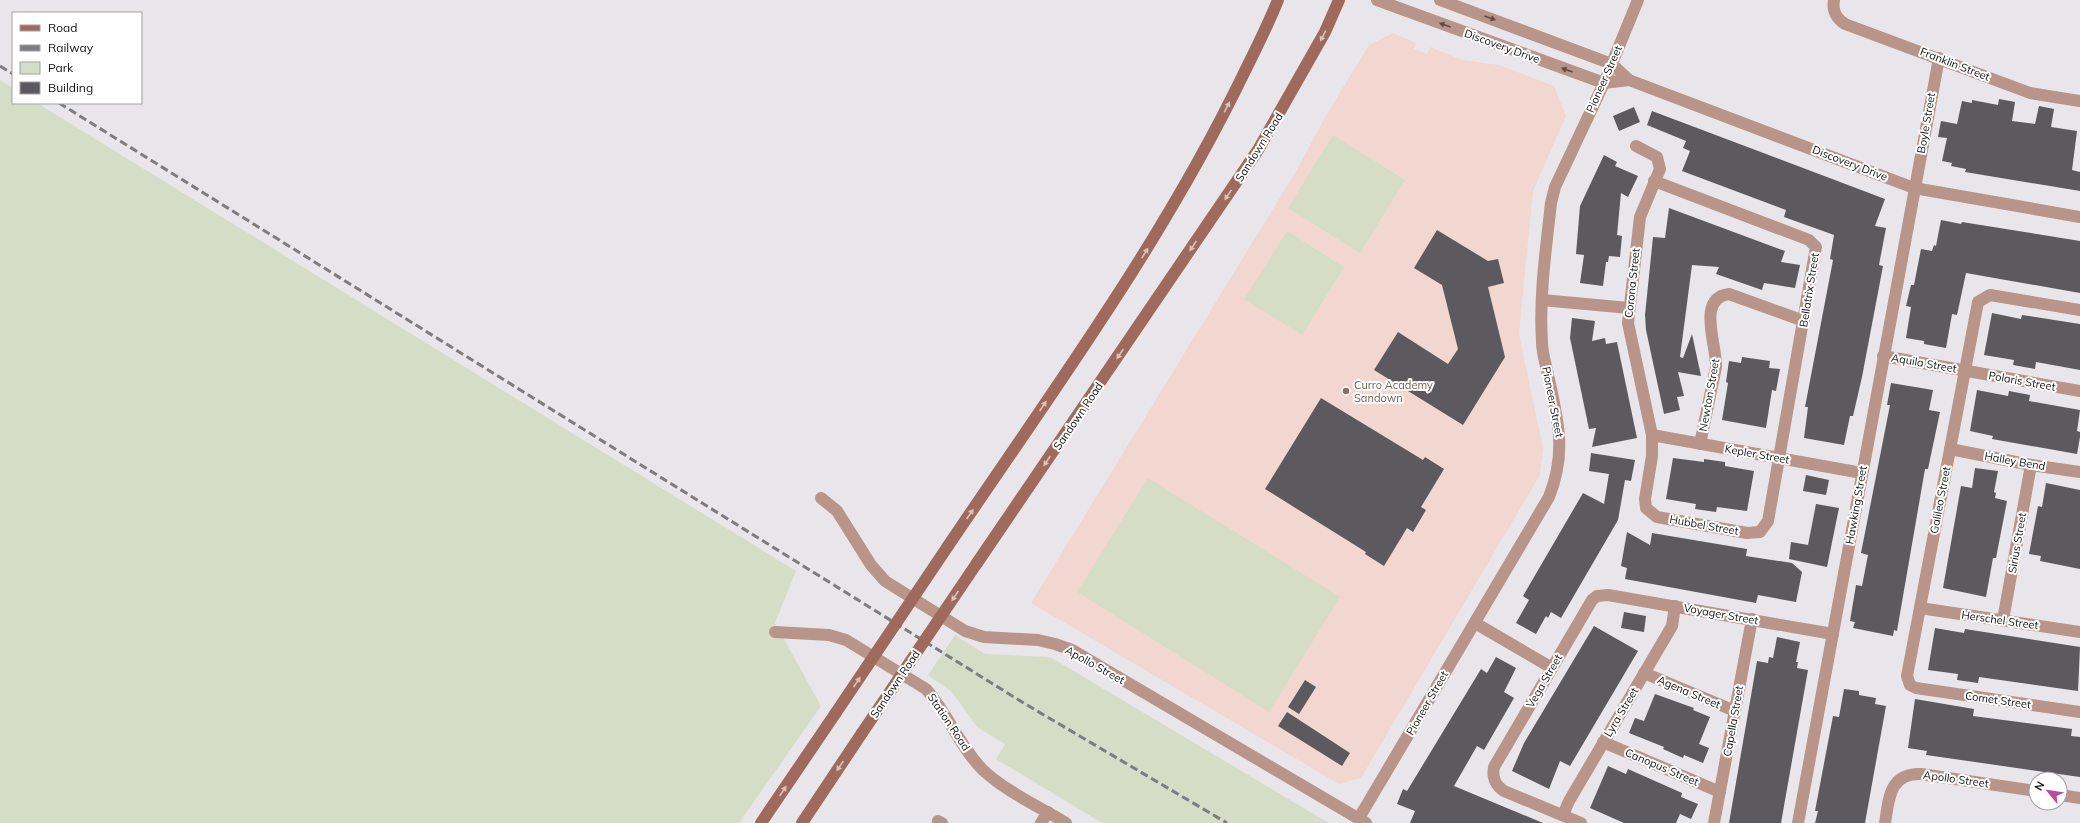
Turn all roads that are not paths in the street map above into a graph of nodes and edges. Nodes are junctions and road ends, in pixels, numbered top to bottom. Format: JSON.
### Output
{"nodes":[{"id":1,"x":1278,"y":0,"type":"edge"},
{"id":2,"x":1339,"y":0,"type":"edge"},
{"id":3,"x":1377,"y":0,"type":"edge"},
{"id":4,"x":1440,"y":0,"type":"edge"},
{"id":5,"x":1638,"y":0,"type":"edge"},
{"id":6,"x":1834,"y":0,"type":"edge"},
{"id":7,"x":1939,"y":58,"type":"junction"},
{"id":8,"x":1612,"y":64,"type":"junction"},
{"id":9,"x":1629,"y":80,"type":"junction"},
{"id":10,"x":1604,"y":83,"type":"junction"},
{"id":11,"x":2080,"y":101,"type":"edge"},
{"id":12,"x":1636,"y":146,"type":"dead end"},
{"id":13,"x":1654,"y":181,"type":"junction"},
{"id":14,"x":1914,"y":188,"type":"junction"},
{"id":15,"x":2080,"y":216,"type":"edge"},
{"id":16,"x":1542,"y":300,"type":"junction"},
{"id":17,"x":1629,"y":308,"type":"junction"},
{"id":18,"x":2080,"y":310,"type":"edge"},
{"id":19,"x":1804,"y":321,"type":"junction"},
{"id":20,"x":1883,"y":356,"type":"junction"},
{"id":21,"x":1964,"y":370,"type":"junction"},
{"id":22,"x":2080,"y":391,"type":"edge"},
{"id":23,"x":1652,"y":435,"type":"junction"},
{"id":24,"x":1700,"y":444,"type":"junction"},
{"id":25,"x":1950,"y":450,"type":"junction"},
{"id":26,"x":1779,"y":458,"type":"junction"},
{"id":27,"x":2031,"y":465,"type":"junction"},
{"id":28,"x":2080,"y":472,"type":"edge"},
{"id":29,"x":1862,"y":473,"type":"junction"},
{"id":30,"x":821,"y":498,"type":"dead end"},
{"id":31,"x":1608,"y":595,"type":"joint"},
{"id":32,"x":1675,"y":606,"type":"junction"},
{"id":33,"x":1920,"y":608,"type":"junction"},
{"id":34,"x":1752,"y":620,"type":"junction"},
{"id":35,"x":2002,"y":620,"type":"junction"},
{"id":36,"x":1475,"y":623,"type":"junction"},
{"id":37,"x":775,"y":632,"type":"dead end"},
{"id":38,"x":2080,"y":632,"type":"edge"},
{"id":39,"x":1833,"y":634,"type":"junction"},
{"id":40,"x":1552,"y":668,"type":"junction"},
{"id":41,"x":1644,"y":673,"type":"junction"},
{"id":42,"x":1916,"y":688,"type":"joint"},
{"id":43,"x":1735,"y":711,"type":"junction"},
{"id":44,"x":2080,"y":712,"type":"edge"},
{"id":45,"x":1603,"y":742,"type":"junction"},
{"id":46,"x":2028,"y":790,"type":"edge"},
{"id":47,"x":1720,"y":792,"type":"junction"},
{"id":48,"x":2068,"y":796,"type":"edge"},
{"id":49,"x":2080,"y":798,"type":"edge"},
{"id":50,"x":1048,"y":812,"type":"junction"},
{"id":51,"x":1563,"y":815,"type":"junction"},
{"id":52,"x":1363,"y":821,"type":"edge"},
{"id":53,"x":761,"y":823,"type":"edge"},
{"id":54,"x":802,"y":823,"type":"edge"},
{"id":55,"x":1042,"y":823,"type":"edge"},
{"id":56,"x":1066,"y":823,"type":"edge"},
{"id":57,"x":1581,"y":823,"type":"edge"},
{"id":58,"x":1714,"y":823,"type":"edge"},
{"id":59,"x":1798,"y":823,"type":"edge"},
{"id":60,"x":1885,"y":823,"type":"edge"}],
"edges":[{"from":53,"to":1,"type":"main road","one_way":true,"bridge":true},
{"from":2,"to":54,"type":"main road","name":"Sandown Road","one_way":true,"bridge":true},
{"from":10,"to":3,"type":"street","name":"Discovery Drive","one_way":true},
{"from":4,"to":8,"type":"street","name":"Discovery Drive","one_way":true},
{"from":5,"to":8,"type":"street","name":"Pioneer Street"},
{"from":6,"to":7,"type":"street","name":"Franklin Street"},
{"from":7,"to":11,"type":"street","name":"Franklin Street"},
{"from":7,"to":14,"type":"street","name":"Boyle Street"},
{"from":8,"to":9,"type":"street","name":"Discovery Drive"},
{"from":8,"to":10,"type":"street","name":"Pioneer Street"},
{"from":9,"to":10,"type":"street","name":"Discovery Drive"},
{"from":9,"to":14,"type":"street","name":"Discovery Drive"},
{"from":10,"to":16,"type":"street","name":"Pioneer Street"},
{"from":12,"to":13,"type":"street","name":"Corona Street"},
{"from":13,"to":17,"type":"street","name":"Corona Street"},
{"from":13,"to":19,"type":"street","name":"Bellatrix Street"},
{"from":14,"to":15,"type":"street","name":"Discovery Drive"},
{"from":14,"to":20,"type":"street","name":"Hawking Street"},
{"from":16,"to":17,"type":"street"},
{"from":16,"to":36,"type":"street","name":"Pioneer Street"},
{"from":17,"to":23,"type":"street","name":"Corona Street"},
{"from":18,"to":21,"type":"street","name":"Galileo Street"},
{"from":19,"to":24,"type":"street","name":"Newton Street"},
{"from":19,"to":26,"type":"street","name":"Bellatrix Street"},
{"from":20,"to":21,"type":"street","name":"Aquila Street"},
{"from":20,"to":29,"type":"street","name":"Hawking Street"},
{"from":21,"to":22,"type":"street","name":"Polaris Street"},
{"from":21,"to":25,"type":"street","name":"Galileo Street"},
{"from":23,"to":24,"type":"street","name":"Kepler Street"},
{"from":23,"to":26,"type":"street","name":"Hubbel Street"},
{"from":24,"to":26,"type":"street","name":"Kepler Street"},
{"from":25,"to":27,"type":"street","name":"Halley Bend"},
{"from":25,"to":33,"type":"street","name":"Galileo Street"},
{"from":26,"to":29,"type":"street","name":"Kepler Street"},
{"from":27,"to":28,"type":"street","name":"Halley Bend"},
{"from":27,"to":35,"type":"street","name":"Sirius Street"},
{"from":29,"to":39,"type":"street","name":"Hawking Street"},
{"from":30,"to":52,"type":"street","name":"Apollo Street"},
{"from":31,"to":32,"type":"street","name":"Voyager Street"},
{"from":31,"to":40,"type":"street","name":"Vega Street"},
{"from":32,"to":34,"type":"street","name":"Voyager Street"},
{"from":32,"to":41,"type":"street","name":"Lyra Street"},
{"from":33,"to":35,"type":"street","name":"Herschel Street"},
{"from":33,"to":42,"type":"street","name":"Galileo Street"},
{"from":34,"to":39,"type":"street","name":"Voyager Street"},
{"from":34,"to":43,"type":"street","name":"Capella Street"},
{"from":35,"to":38,"type":"street","name":"Herschel Street"},
{"from":36,"to":40,"type":"street"},
{"from":36,"to":52,"type":"street","name":"Pioneer Street"},
{"from":37,"to":50,"type":"street","name":"Station Road"},
{"from":39,"to":59,"type":"street","name":"Hawking Street"},
{"from":40,"to":51,"type":"street","name":"Vega Street"},
{"from":41,"to":43,"type":"street","name":"Agena Street"},
{"from":41,"to":45,"type":"street","name":"Lyra Street"},
{"from":42,"to":44,"type":"street","name":"Comet Street"},
{"from":43,"to":47,"type":"street","name":"Capella Street"},
{"from":45,"to":47,"type":"street","name":"Canopus Street"},
{"from":45,"to":51,"type":"street","name":"Lyra Street"},
{"from":46,"to":60,"type":"street","name":"Apollo Street"},
{"from":47,"to":58,"type":"street","name":"Capella Street"},
{"from":48,"to":49,"type":"street"},
{"from":50,"to":55,"type":"street"},
{"from":50,"to":56,"type":"street","name":"Station Road"},
{"from":51,"to":57,"type":"street"}]}
